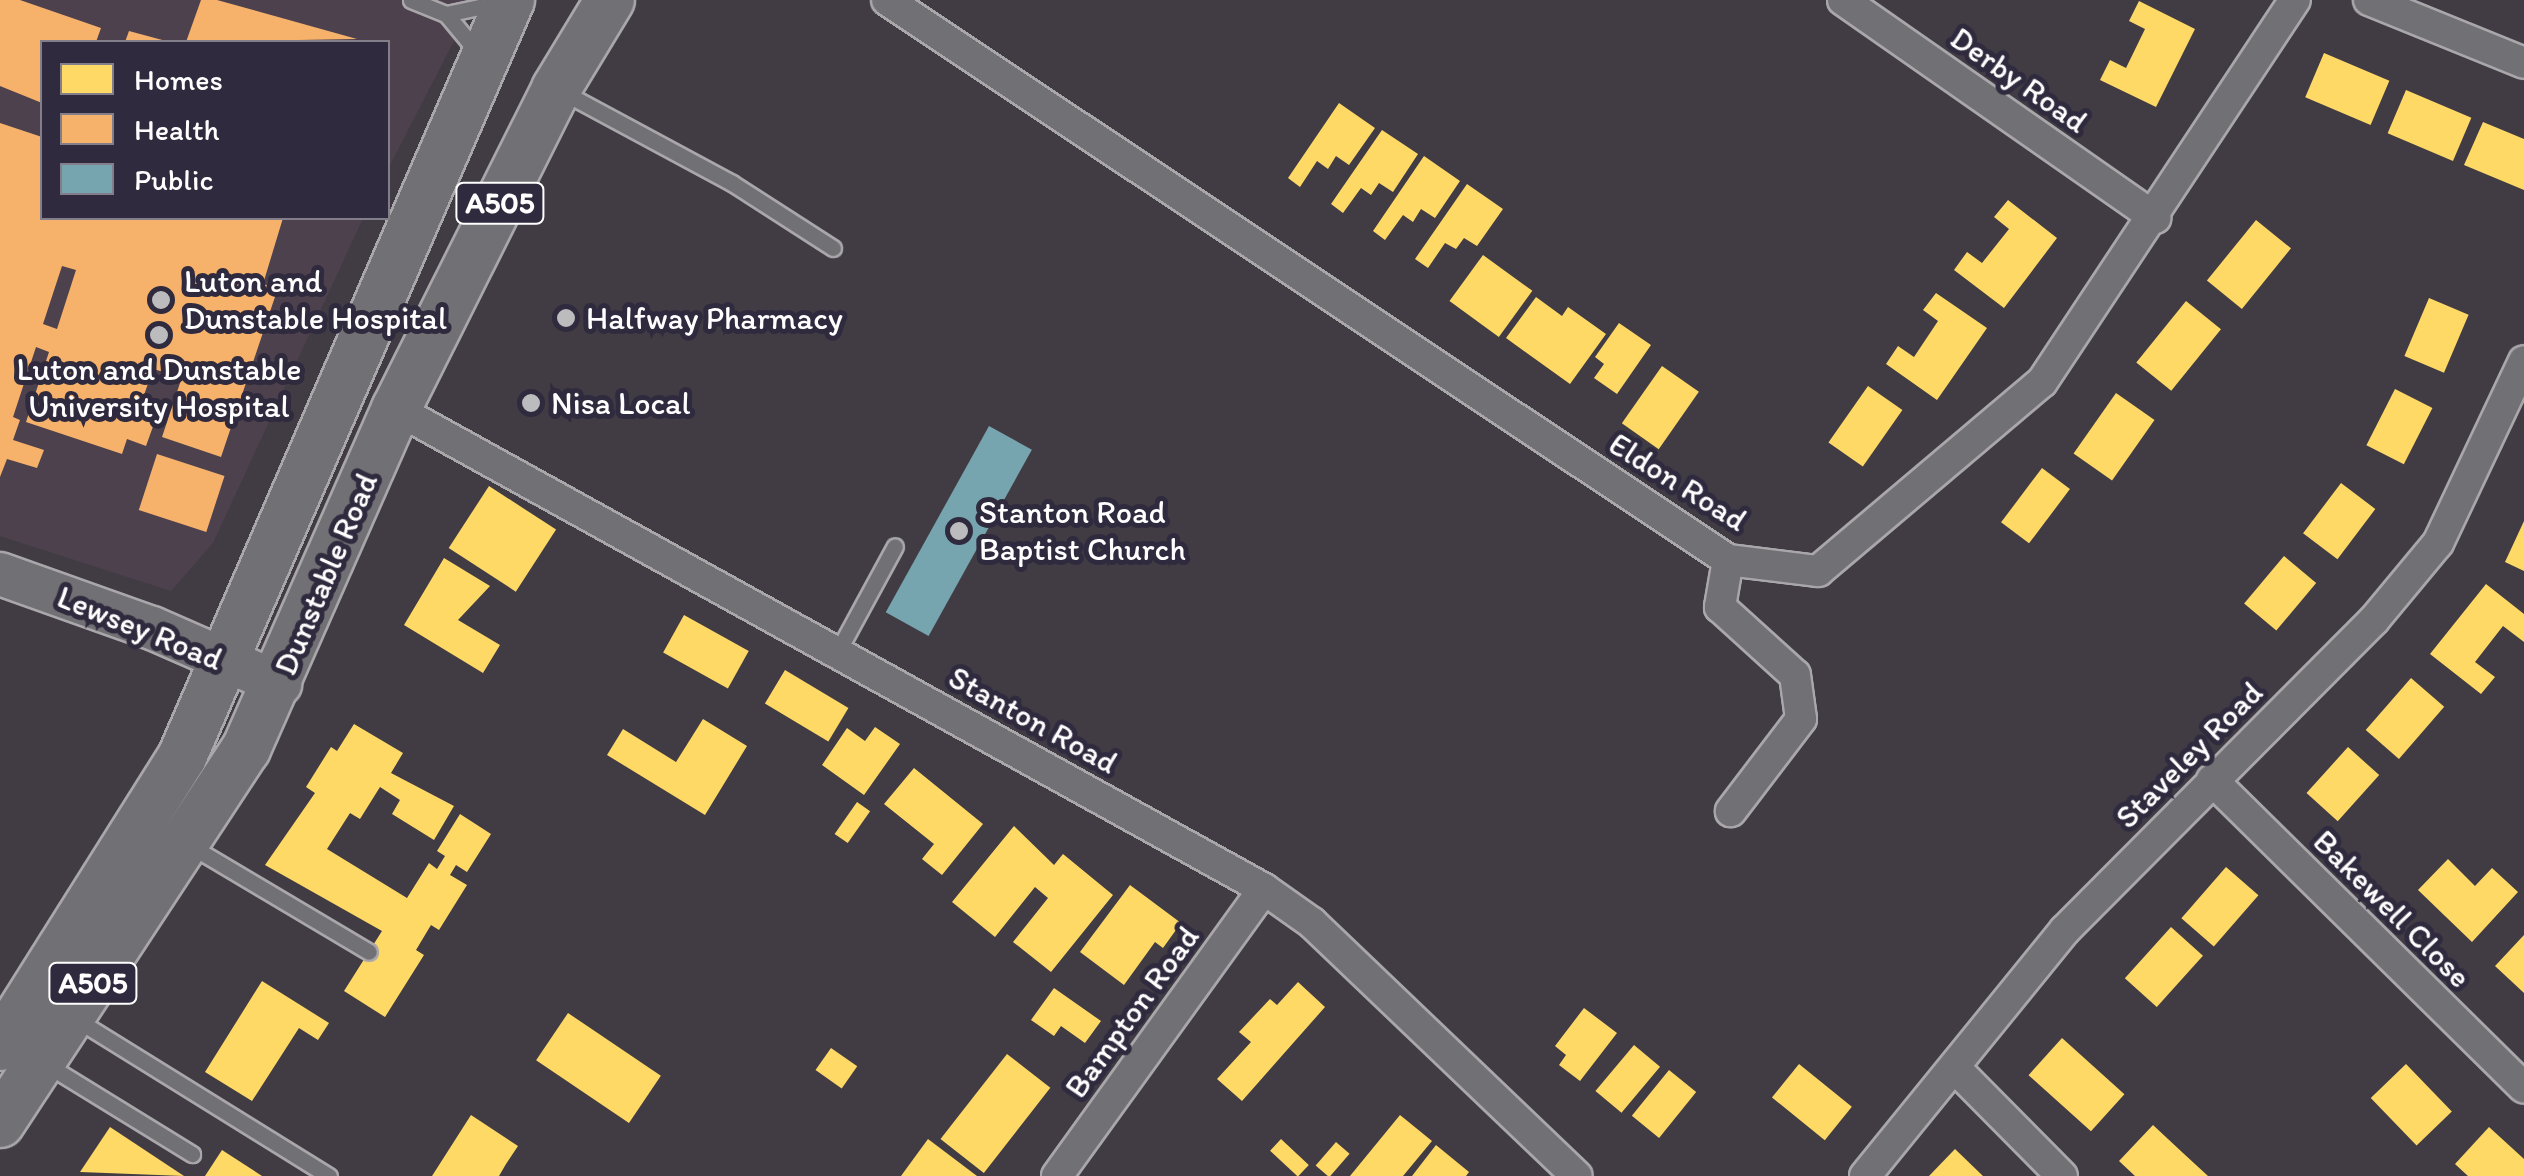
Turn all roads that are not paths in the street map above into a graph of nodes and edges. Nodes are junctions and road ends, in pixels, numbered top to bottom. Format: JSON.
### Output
{"nodes":[{"id":1,"x":412,"y":0,"type":"edge"},
{"id":2,"x":610,"y":0,"type":"edge"},
{"id":3,"x":888,"y":0,"type":"edge"},
{"id":4,"x":1843,"y":0,"type":"edge"},
{"id":5,"x":2295,"y":0,"type":"edge"},
{"id":6,"x":2369,"y":0,"type":"edge"},
{"id":7,"x":446,"y":14,"type":"junction"},
{"id":8,"x":498,"y":25,"type":"edge"},
{"id":9,"x":2524,"y":63,"type":"edge"},
{"id":10,"x":556,"y":88,"type":"junction"},
{"id":11,"x":2156,"y":218,"type":"junction"},
{"id":12,"x":833,"y":248,"type":"dead end"},
{"id":13,"x":2524,"y":361,"type":"edge"},
{"id":14,"x":396,"y":408,"type":"junction"},
{"id":15,"x":894,"y":546,"type":"dead end"},
{"id":16,"x":1728,"y":560,"type":"junction"},
{"id":17,"x":0,"y":574,"type":"edge"},
{"id":18,"x":838,"y":652,"type":"junction"},
{"id":19,"x":223,"y":662,"type":"junction"},
{"id":20,"x":280,"y":684,"type":"junction"},
{"id":21,"x":2212,"y":780,"type":"junction"},
{"id":22,"x":1731,"y":811,"type":"dead end"},
{"id":23,"x":186,"y":843,"type":"junction"},
{"id":24,"x":1264,"y":889,"type":"junction"},
{"id":25,"x":369,"y":952,"type":"dead end"},
{"id":26,"x":71,"y":1016,"type":"junction"},
{"id":27,"x":20,"y":1054,"type":"edge"},
{"id":28,"x":1955,"y":1068,"type":"junction"},
{"id":29,"x":2524,"y":1088,"type":"edge"},
{"id":30,"x":0,"y":1123,"type":"edge"},
{"id":31,"x":192,"y":1154,"type":"dead end"},
{"id":32,"x":329,"y":1176,"type":"edge"},
{"id":33,"x":1058,"y":1176,"type":"edge"},
{"id":34,"x":1577,"y":1176,"type":"edge"},
{"id":35,"x":1864,"y":1176,"type":"edge"},
{"id":36,"x":2062,"y":1176,"type":"edge"}],
"edges":[{"from":1,"to":7,"type":"lane"},
{"from":2,"to":10,"type":"main road","name":"Dunstable Road","number":"A505"},
{"from":3,"to":16,"type":"street","name":"Eldon Road"},
{"from":4,"to":11,"type":"street","name":"Derby Road"},
{"from":5,"to":11,"type":"street","name":"Eldon Road"},
{"from":6,"to":9,"type":"street"},
{"from":7,"to":8,"type":"lane"},
{"from":7,"to":8,"type":"lane"},
{"from":8,"to":19,"type":"main road","name":"Dunstable Road","number":"A505"},
{"from":10,"to":12,"type":"lane"},
{"from":10,"to":14,"type":"main road","name":"Dunstable Road","number":"A505"},
{"from":11,"to":16,"type":"street","name":"Eldon Road"},
{"from":13,"to":21,"type":"street","name":"Staveley Road"},
{"from":14,"to":18,"type":"street","name":"Stanton Road"},
{"from":14,"to":20,"type":"main road","name":"Dunstable Road","number":"A505"},
{"from":15,"to":18,"type":"lane"},
{"from":16,"to":22,"type":"street"},
{"from":17,"to":19,"type":"street","name":"Lewsey Road"},
{"from":18,"to":24,"type":"street","name":"Stanton Road"},
{"from":19,"to":20,"type":"street","name":"Lewsey Road"},
{"from":19,"to":27,"type":"main road","name":"Dunstable Road","number":"A505"},
{"from":20,"to":23,"type":"main road","name":"Dunstable Road","number":"A505"},
{"from":21,"to":28,"type":"street","name":"Staveley Road"},
{"from":21,"to":29,"type":"street","name":"Bakewell Close"},
{"from":23,"to":25,"type":"lane"},
{"from":23,"to":26,"type":"main road","name":"Dunstable Road","number":"A505"},
{"from":24,"to":33,"type":"street","name":"Bampton Road"},
{"from":24,"to":34,"type":"street","name":"Stanton Road"},
{"from":26,"to":27,"type":"main road","name":"Dunstable Road","number":"A505"},
{"from":26,"to":32,"type":"lane"},
{"from":27,"to":30,"type":"main road","name":"Dunstable Road","number":"A505"},
{"from":27,"to":31,"type":"lane"},
{"from":28,"to":35,"type":"street","name":"Staveley Road"},
{"from":28,"to":36,"type":"street"}]}
